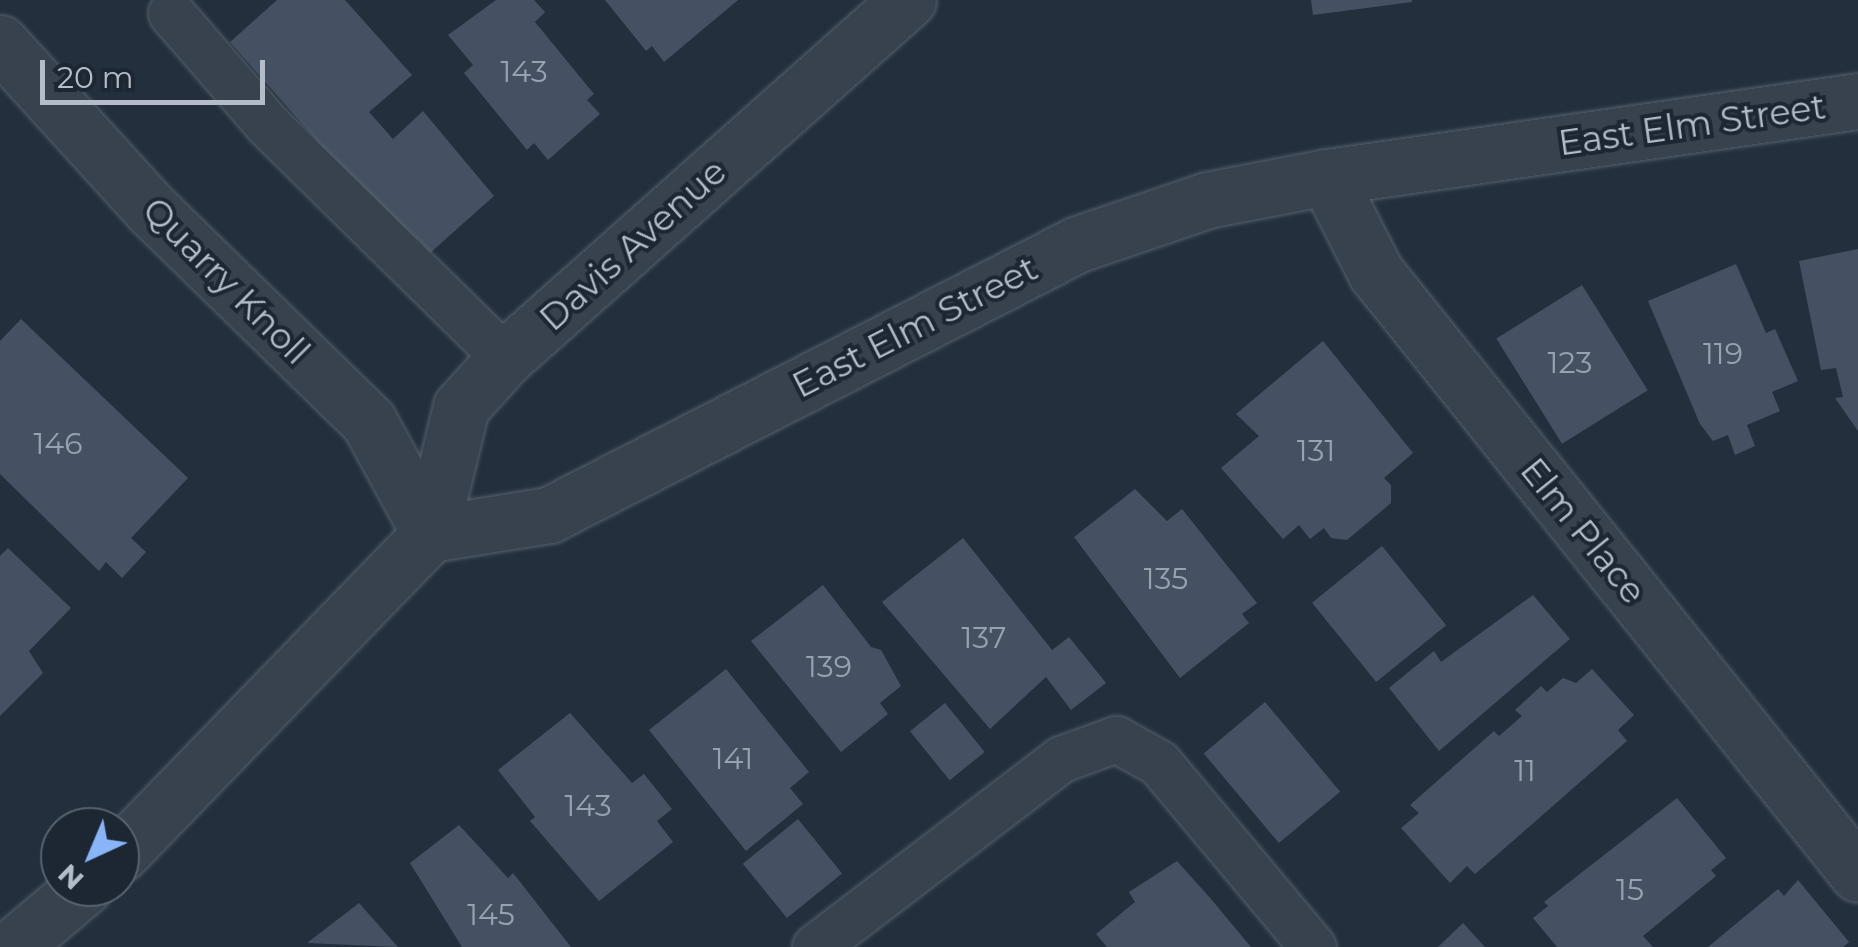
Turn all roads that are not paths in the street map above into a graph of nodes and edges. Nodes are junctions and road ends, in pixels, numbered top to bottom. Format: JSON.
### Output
{"nodes":[{"id":1,"x":908,"y":0,"type":"edge"},
{"id":2,"x":171,"y":12,"type":"dead end"},
{"id":3,"x":0,"y":43,"type":"edge"},
{"id":4,"x":1858,"y":100,"type":"edge"},
{"id":5,"x":1327,"y":177,"type":"junction"},
{"id":6,"x":506,"y":358,"type":"junction"},
{"id":7,"x":430,"y":534,"type":"junction"},
{"id":8,"x":140,"y":833,"type":"edge"},
{"id":9,"x":1858,"y":874,"type":"edge"},
{"id":10,"x":60,"y":907,"type":"edge"},
{"id":11,"x":13,"y":947,"type":"edge"},
{"id":12,"x":815,"y":947,"type":"edge"},
{"id":13,"x":1312,"y":947,"type":"edge"}],
"edges":[{"from":1,"to":6,"type":"street","name":"Davis Avenue"},
{"from":2,"to":6,"type":"lane"},
{"from":3,"to":7,"type":"street","name":"Quarry Knoll"},
{"from":4,"to":5,"type":"street","name":"East Elm Street"},
{"from":5,"to":7,"type":"street","name":"East Elm Street"},
{"from":5,"to":9,"type":"street","name":"Elm Place"},
{"from":6,"to":7,"type":"street","name":"Davis Avenue"},
{"from":7,"to":8,"type":"street"},
{"from":10,"to":11,"type":"street"},
{"from":12,"to":13,"type":"lane"}]}
